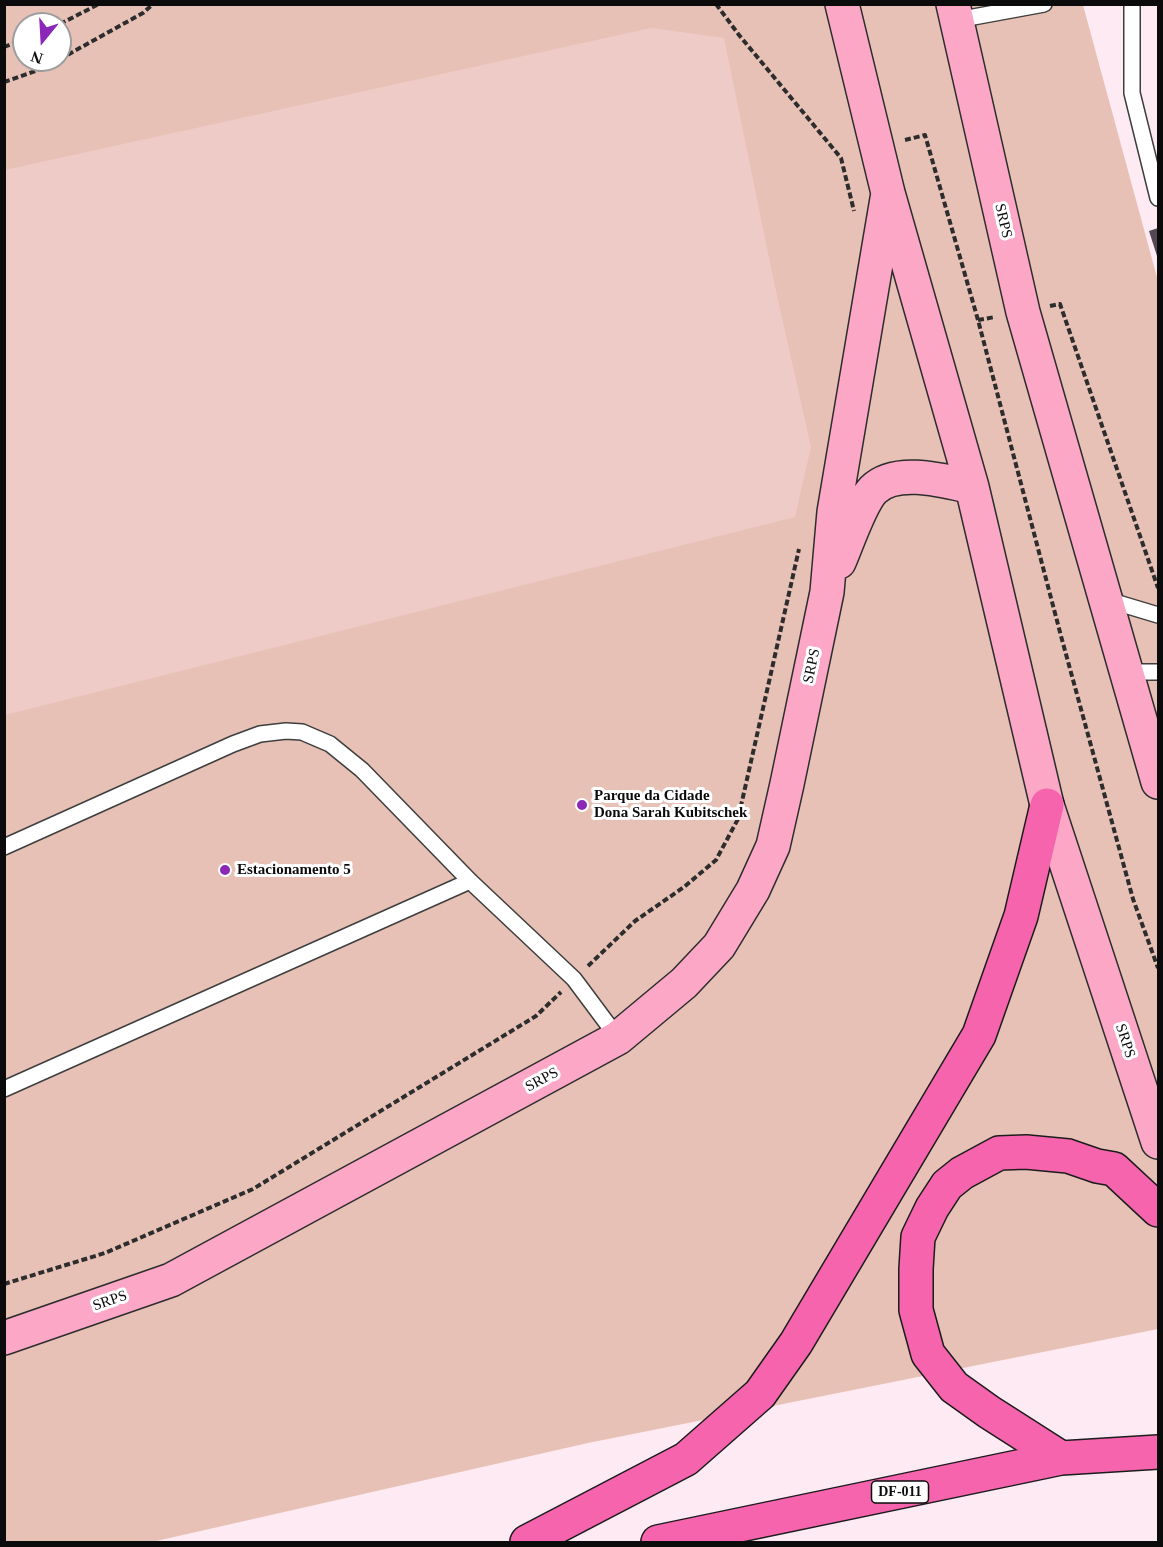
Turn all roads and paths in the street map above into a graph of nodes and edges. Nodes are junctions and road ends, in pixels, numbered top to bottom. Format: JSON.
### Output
{"nodes":[{"id":1,"x":99,"y":4,"type":"edge"},
{"id":2,"x":153,"y":4,"type":"edge"},
{"id":3,"x":716,"y":4,"type":"edge"},
{"id":4,"x":842,"y":4,"type":"edge"},
{"id":5,"x":1044,"y":4,"type":"edge"},
{"id":6,"x":1132,"y":4,"type":"edge"},
{"id":7,"x":955,"y":12,"type":"edge"},
{"id":8,"x":72,"y":18,"type":"edge"},
{"id":9,"x":72,"y":53,"type":"edge"},
{"id":10,"x":35,"y":72,"type":"edge"},
{"id":11,"x":4,"y":82,"type":"edge"},
{"id":12,"x":878,"y":147,"type":"junction"},
{"id":13,"x":841,"y":158,"type":"junction"},
{"id":14,"x":888,"y":193,"type":"junction"},
{"id":15,"x":1158,"y":199,"type":"edge"},
{"id":16,"x":855,"y":215,"type":"dead end"},
{"id":17,"x":1023,"y":312,"type":"junction"},
{"id":18,"x":978,"y":320,"type":"junction"},
{"id":19,"x":972,"y":487,"type":"junction"},
{"id":20,"x":801,"y":539,"type":"dead end"},
{"id":21,"x":1158,"y":588,"type":"edge"},
{"id":22,"x":827,"y":592,"type":"junction"},
{"id":23,"x":1108,"y":600,"type":"junction"},
{"id":24,"x":1158,"y":615,"type":"edge"},
{"id":25,"x":1143,"y":672,"type":"edge"},
{"id":26,"x":1158,"y":782,"type":"edge"},
{"id":27,"x":1047,"y":805,"type":"junction"},
{"id":28,"x":4,"y":847,"type":"edge"},
{"id":29,"x":470,"y":881,"type":"junction"},
{"id":30,"x":1158,"y":968,"type":"edge"},
{"id":31,"x":574,"y":979,"type":"junction"},
{"id":32,"x":618,"y":1038,"type":"junction"},
{"id":33,"x":4,"y":1089,"type":"edge"},
{"id":34,"x":1158,"y":1142,"type":"edge"},
{"id":35,"x":1158,"y":1210,"type":"edge"},
{"id":36,"x":4,"y":1284,"type":"edge"},
{"id":37,"x":4,"y":1338,"type":"edge"},
{"id":38,"x":1151,"y":1452,"type":"edge"},
{"id":39,"x":1061,"y":1458,"type":"junction"},
{"id":40,"x":527,"y":1542,"type":"edge"},
{"id":41,"x":658,"y":1542,"type":"edge"}],
"edges":[{"from":1,"to":8,"type":"path"},
{"from":2,"to":9,"type":"path"},
{"from":3,"to":13,"type":"path"},
{"from":4,"to":12,"type":"main road","name":"SRPS"},
{"from":5,"to":7,"type":"lane"},
{"from":6,"to":15,"type":"lane"},
{"from":7,"to":17,"type":"main road","name":"SRPS"},
{"from":10,"to":11,"type":"path"},
{"from":12,"to":13,"type":"path"},
{"from":12,"to":14,"type":"main road","name":"SRPS"},
{"from":12,"to":18,"type":"path"},
{"from":13,"to":16,"type":"path"},
{"from":14,"to":19,"type":"main road","name":"SRPS"},
{"from":14,"to":22,"type":"main road","name":"SRPS"},
{"from":17,"to":18,"type":"path"},
{"from":17,"to":21,"type":"path"},
{"from":17,"to":23,"type":"main road","name":"SRPS"},
{"from":18,"to":30,"type":"path"},
{"from":19,"to":22,"type":"main road","name":"SRPS"},
{"from":19,"to":27,"type":"main road","name":"SRPS"},
{"from":20,"to":31,"type":"path"},
{"from":22,"to":32,"type":"main road","name":"SRPS"},
{"from":23,"to":24,"type":"lane"},
{"from":23,"to":25,"type":"main road","name":"SRPS"},
{"from":25,"to":26,"type":"main road","name":"SRPS"},
{"from":27,"to":34,"type":"main road","name":"SRPS"},
{"from":27,"to":40,"type":"main road"},
{"from":28,"to":29,"type":"lane"},
{"from":29,"to":31,"type":"lane"},
{"from":29,"to":33,"type":"lane"},
{"from":31,"to":32,"type":"lane"},
{"from":31,"to":36,"type":"path"},
{"from":32,"to":37,"type":"main road","name":"SRPS"},
{"from":35,"to":39,"type":"main road"},
{"from":38,"to":39,"type":"main road","number":"DF-011"},
{"from":39,"to":41,"type":"main road","number":"DF-011"}]}
